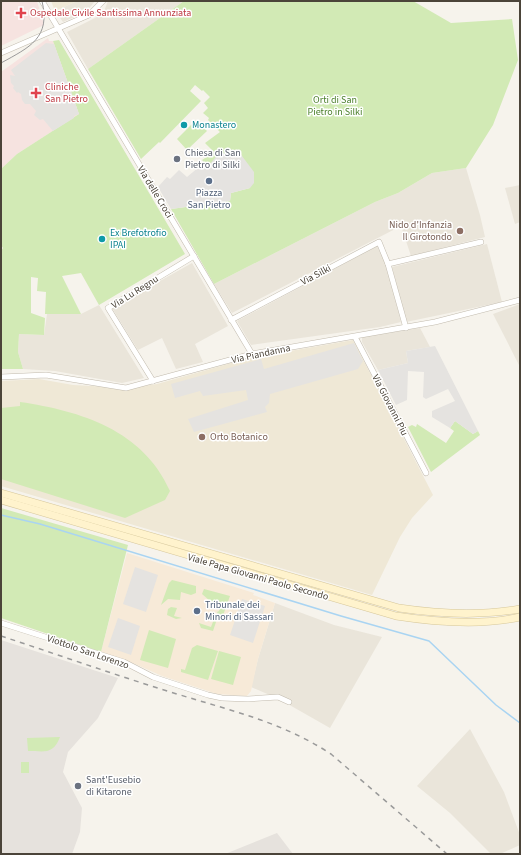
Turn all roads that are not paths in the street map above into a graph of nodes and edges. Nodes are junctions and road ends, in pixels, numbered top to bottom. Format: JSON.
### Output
{"nodes":[{"id":1,"x":42,"y":1,"type":"edge"},
{"id":2,"x":103,"y":1,"type":"edge"},
{"id":3,"x":59,"y":30,"type":"junction"},
{"id":4,"x":1,"y":53,"type":"edge"},
{"id":5,"x":481,"y":242,"type":"dead end"},
{"id":6,"x":194,"y":256,"type":"junction"},
{"id":7,"x":388,"y":264,"type":"junction"},
{"id":8,"x":520,"y":300,"type":"edge"},
{"id":9,"x":231,"y":320,"type":"junction"},
{"id":10,"x":406,"y":328,"type":"junction"},
{"id":11,"x":355,"y":336,"type":"junction"},
{"id":12,"x":252,"y":354,"type":"junction"},
{"id":13,"x":1,"y":377,"type":"edge"},
{"id":14,"x":153,"y":381,"type":"junction"},
{"id":15,"x":426,"y":473,"type":"dead end"},
{"id":16,"x":1,"y":493,"type":"edge"},
{"id":17,"x":1,"y":500,"type":"edge"},
{"id":18,"x":520,"y":609,"type":"edge"},
{"id":19,"x":520,"y":617,"type":"edge"},
{"id":20,"x":1,"y":623,"type":"edge"},
{"id":21,"x":289,"y":702,"type":"dead end"}],
"edges":[{"from":1,"to":3,"type":"street","name":"Via delle Croci"},
{"from":2,"to":3,"type":"street"},
{"from":3,"to":4,"type":"street"},
{"from":3,"to":6,"type":"street","name":"Via delle Croci"},
{"from":5,"to":7,"type":"street"},
{"from":6,"to":9,"type":"street","name":"Via delle Croci"},
{"from":6,"to":14,"type":"street","name":"Via Lu Regnu"},
{"from":7,"to":9,"type":"street","name":"Via Silki"},
{"from":7,"to":10,"type":"street","name":"Via Silki"},
{"from":8,"to":10,"type":"street","name":"Via Piandanna"},
{"from":9,"to":12,"type":"street","name":"Via delle Croci"},
{"from":10,"to":11,"type":"street","name":"Via Piandanna"},
{"from":11,"to":12,"type":"street","name":"Via Piandanna"},
{"from":11,"to":15,"type":"street","name":"Via Giovanni Piu"},
{"from":12,"to":14,"type":"street","name":"Via Piandanna"},
{"from":13,"to":14,"type":"street","name":"Via Piandanna"},
{"from":16,"to":18,"type":"main road","name":"Viale Papa Giovanni Paolo Secondo"},
{"from":17,"to":19,"type":"main road","name":"Viale Papa Giovanni Paolo Secondo"},
{"from":20,"to":21,"type":"street","name":"Viottolo San Lorenzo"}]}
